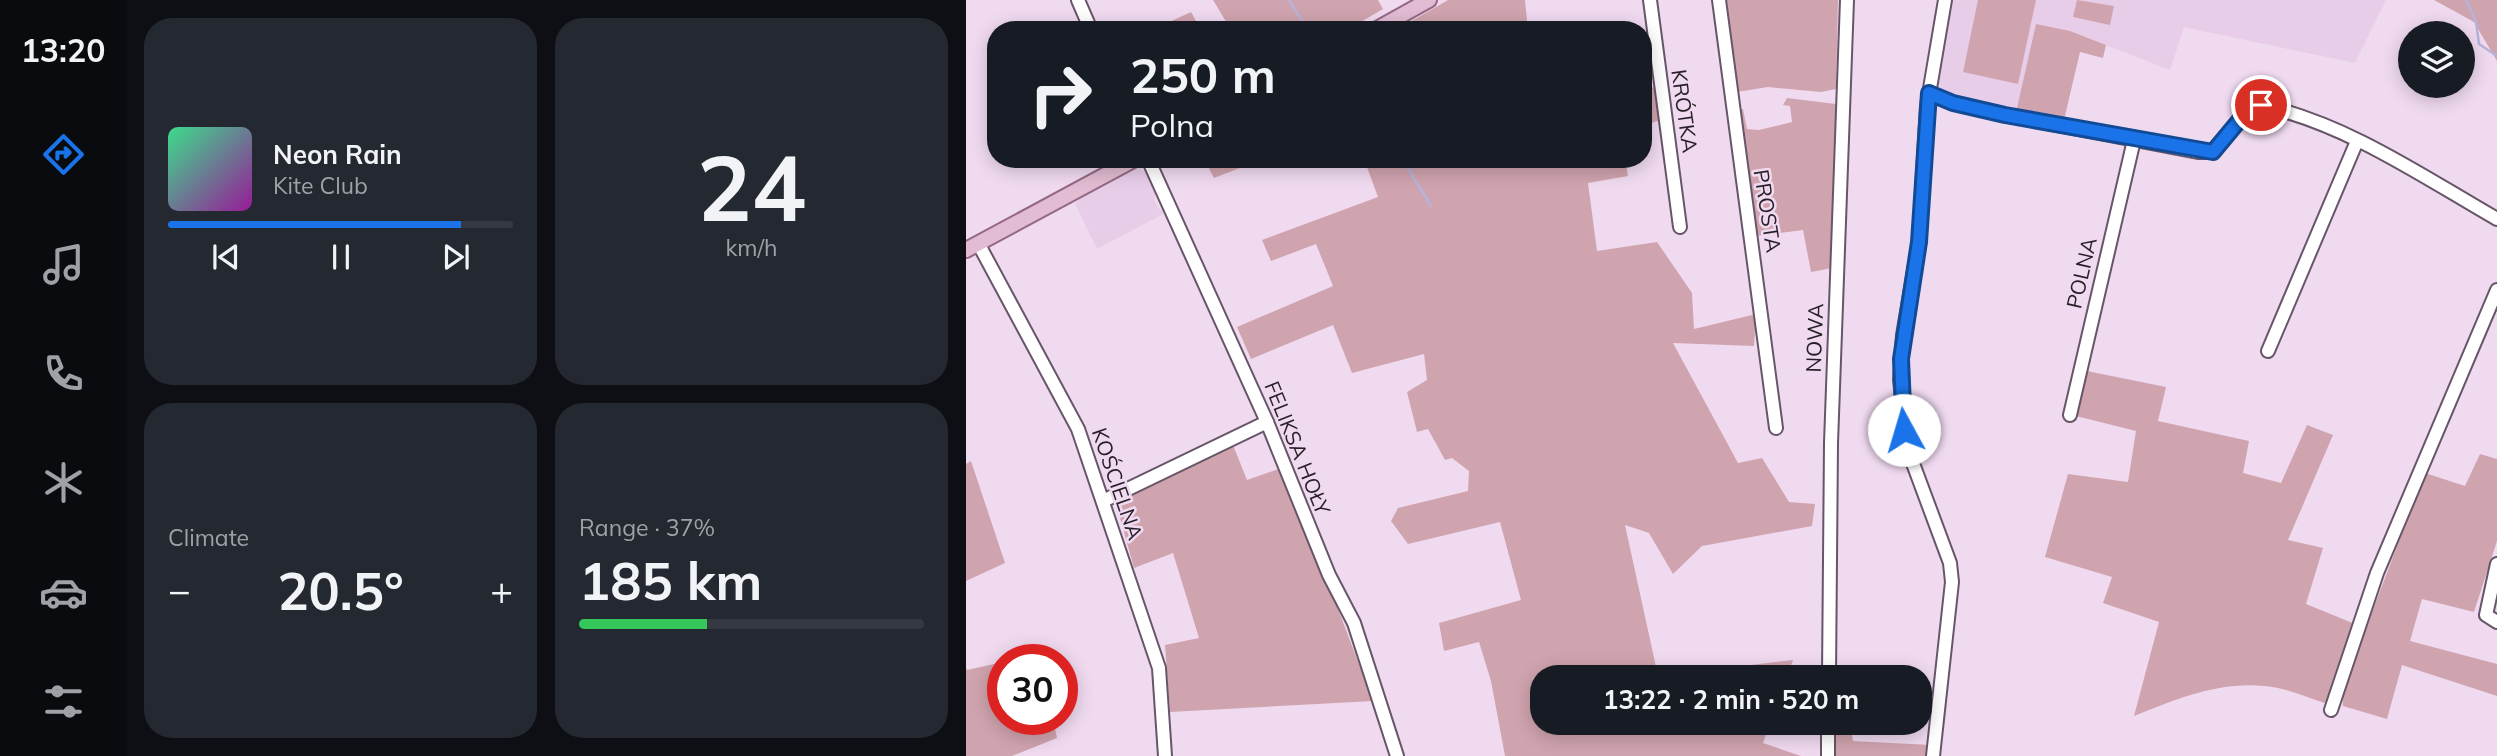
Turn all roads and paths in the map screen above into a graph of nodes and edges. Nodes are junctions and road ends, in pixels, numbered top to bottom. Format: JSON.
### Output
{"nodes":[{"id":1,"x":1078,"y":0,"type":"edge"},
{"id":2,"x":1430,"y":0,"type":"edge"},
{"id":3,"x":1650,"y":0,"type":"edge"},
{"id":4,"x":1718,"y":0,"type":"edge"},
{"id":5,"x":1847,"y":0,"type":"edge"},
{"id":6,"x":1945,"y":0,"type":"edge"},
{"id":7,"x":1087,"y":21,"type":"edge"},
{"id":8,"x":1392,"y":21,"type":"edge"},
{"id":9,"x":1929,"y":93,"type":"junction"},
{"id":10,"x":2134,"y":140,"type":"junction"},
{"id":11,"x":2357,"y":141,"type":"junction"},
{"id":12,"x":1118,"y":168,"type":"edge"},
{"id":13,"x":1152,"y":168,"type":"edge"},
{"id":14,"x":2497,"y":219,"type":"edge"},
{"id":15,"x":1681,"y":227,"type":"dead end"},
{"id":16,"x":972,"y":247,"type":"edge"},
{"id":17,"x":2497,"y":290,"type":"edge"},
{"id":18,"x":2268,"y":351,"type":"dead end"},
{"id":19,"x":2070,"y":415,"type":"dead end"},
{"id":20,"x":1267,"y":422,"type":"junction"},
{"id":21,"x":1776,"y":428,"type":"dead end"},
{"id":22,"x":1103,"y":501,"type":"junction"},
{"id":23,"x":2497,"y":564,"type":"edge"},
{"id":24,"x":2497,"y":622,"type":"edge"},
{"id":25,"x":1829,"y":665,"type":"edge"},
{"id":26,"x":2332,"y":710,"type":"dead end"},
{"id":27,"x":1828,"y":735,"type":"edge"},
{"id":28,"x":1165,"y":756,"type":"edge"},
{"id":29,"x":1397,"y":756,"type":"edge"},
{"id":30,"x":1828,"y":756,"type":"edge"},
{"id":31,"x":1933,"y":756,"type":"edge"}],
"edges":[{"from":1,"to":7,"type":"street"},
{"from":2,"to":8,"type":"main road"},
{"from":3,"to":15,"type":"street","name":"KRÓTKA"},
{"from":4,"to":21,"type":"street","name":"PROSTA"},
{"from":5,"to":25,"type":"street","name":"NOWA"},
{"from":6,"to":9,"type":"street"},
{"from":9,"to":10,"type":"street"},
{"from":9,"to":31,"type":"street"},
{"from":10,"to":11,"type":"street"},
{"from":10,"to":19,"type":"street","name":"POLNA"},
{"from":11,"to":14,"type":"street"},
{"from":11,"to":18,"type":"street"},
{"from":12,"to":16,"type":"main road"},
{"from":13,"to":20,"type":"street","name":"FELIKSA HOŁY"},
{"from":16,"to":22,"type":"street","name":"KOŚCIELNA"},
{"from":17,"to":26,"type":"street"},
{"from":20,"to":22,"type":"street"},
{"from":20,"to":29,"type":"street","name":"FELIKSA HOŁY"},
{"from":22,"to":28,"type":"street","name":"KOŚCIELNA"},
{"from":23,"to":24,"type":"street"},
{"from":27,"to":30,"type":"street"}]}
